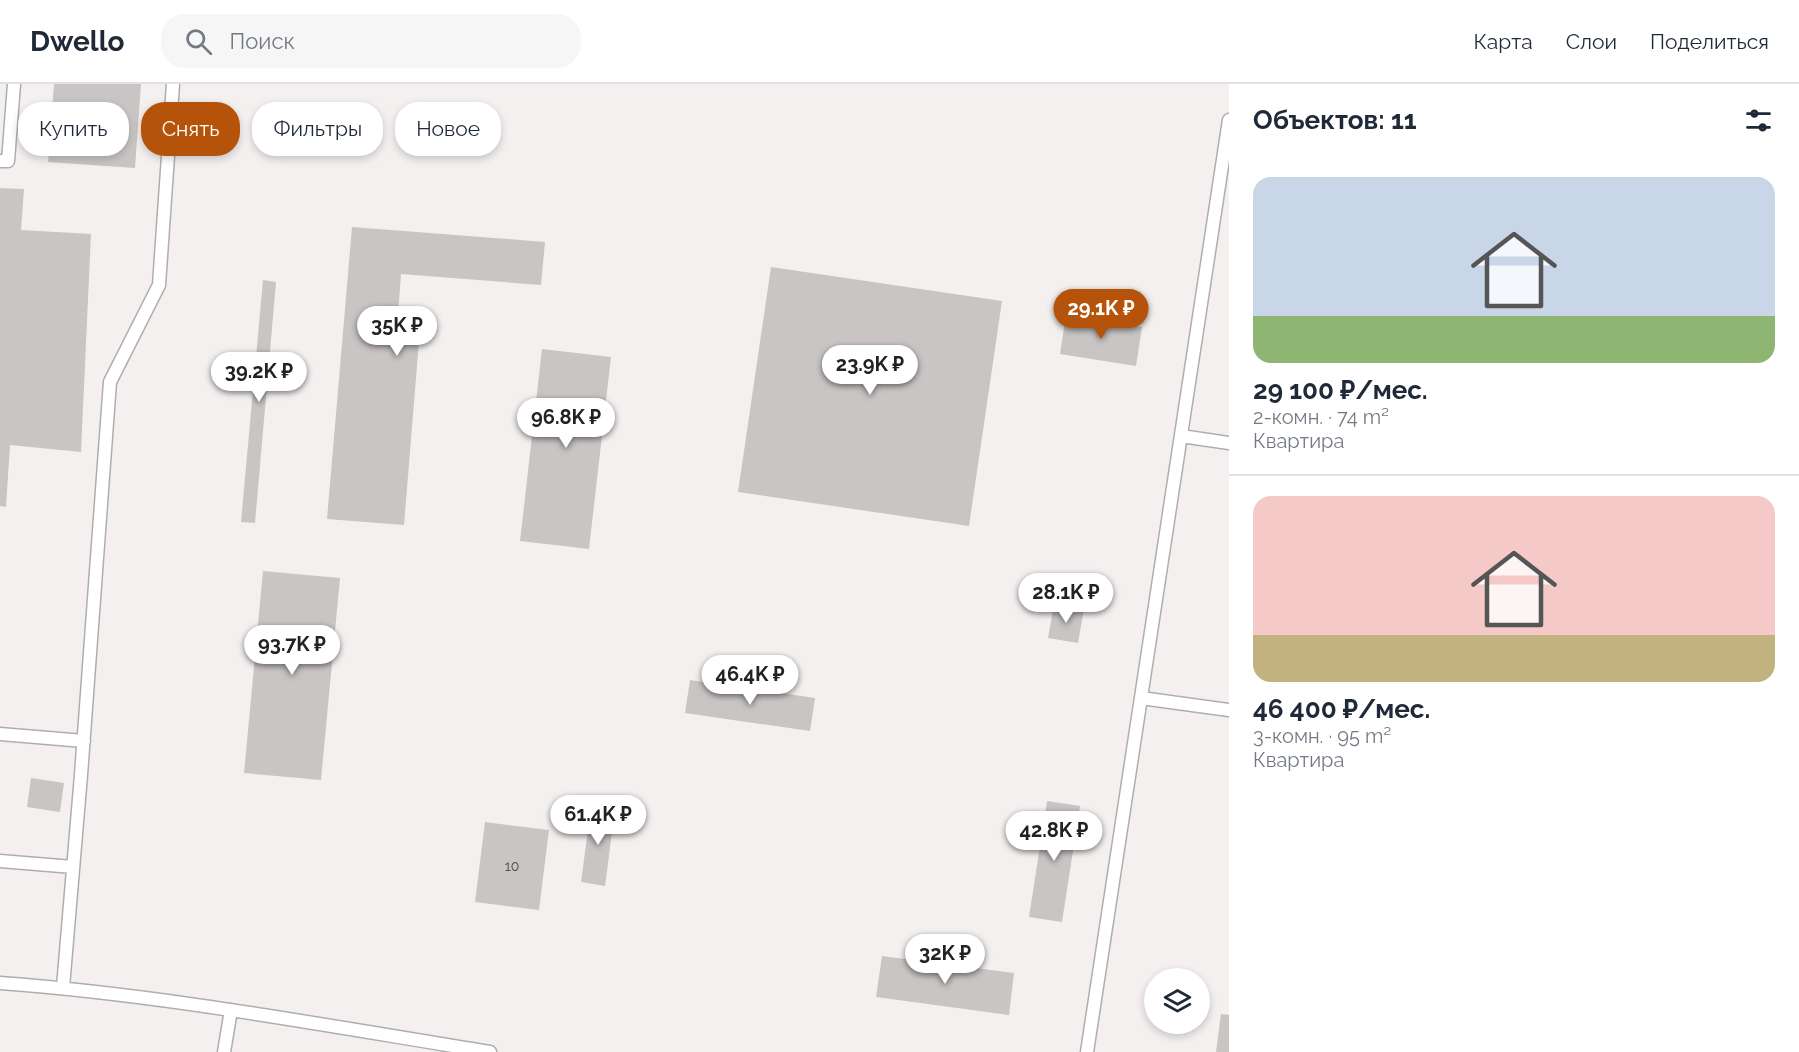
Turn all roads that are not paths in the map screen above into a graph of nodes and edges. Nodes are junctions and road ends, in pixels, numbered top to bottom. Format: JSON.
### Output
{"nodes":[{"id":1,"x":14,"y":84,"type":"edge"},
{"id":2,"x":173,"y":84,"type":"edge"},
{"id":3,"x":1229,"y":120,"type":"edge"},
{"id":4,"x":0,"y":161,"type":"edge"},
{"id":5,"x":1181,"y":436,"type":"junction"},
{"id":6,"x":1229,"y":443,"type":"edge"},
{"id":7,"x":1141,"y":698,"type":"junction"},
{"id":8,"x":1229,"y":710,"type":"edge"},
{"id":9,"x":0,"y":734,"type":"edge"},
{"id":10,"x":84,"y":741,"type":"junction"},
{"id":11,"x":0,"y":861,"type":"edge"},
{"id":12,"x":73,"y":867,"type":"junction"},
{"id":13,"x":0,"y":982,"type":"edge"},
{"id":14,"x":63,"y":987,"type":"junction"},
{"id":15,"x":231,"y":1011,"type":"junction"},
{"id":16,"x":224,"y":1052,"type":"edge"},
{"id":17,"x":490,"y":1052,"type":"edge"},
{"id":18,"x":1087,"y":1052,"type":"edge"}],
"edges":[{"from":1,"to":4,"type":"lane"},
{"from":2,"to":10,"type":"lane"},
{"from":3,"to":5,"type":"lane"},
{"from":5,"to":6,"type":"lane"},
{"from":5,"to":7,"type":"lane"},
{"from":7,"to":8,"type":"lane"},
{"from":7,"to":18,"type":"lane"},
{"from":9,"to":10,"type":"lane"},
{"from":10,"to":12,"type":"lane"},
{"from":11,"to":12,"type":"lane"},
{"from":12,"to":14,"type":"lane"},
{"from":13,"to":14,"type":"lane"},
{"from":14,"to":15,"type":"lane"},
{"from":15,"to":16,"type":"lane"},
{"from":15,"to":17,"type":"lane"}]}
